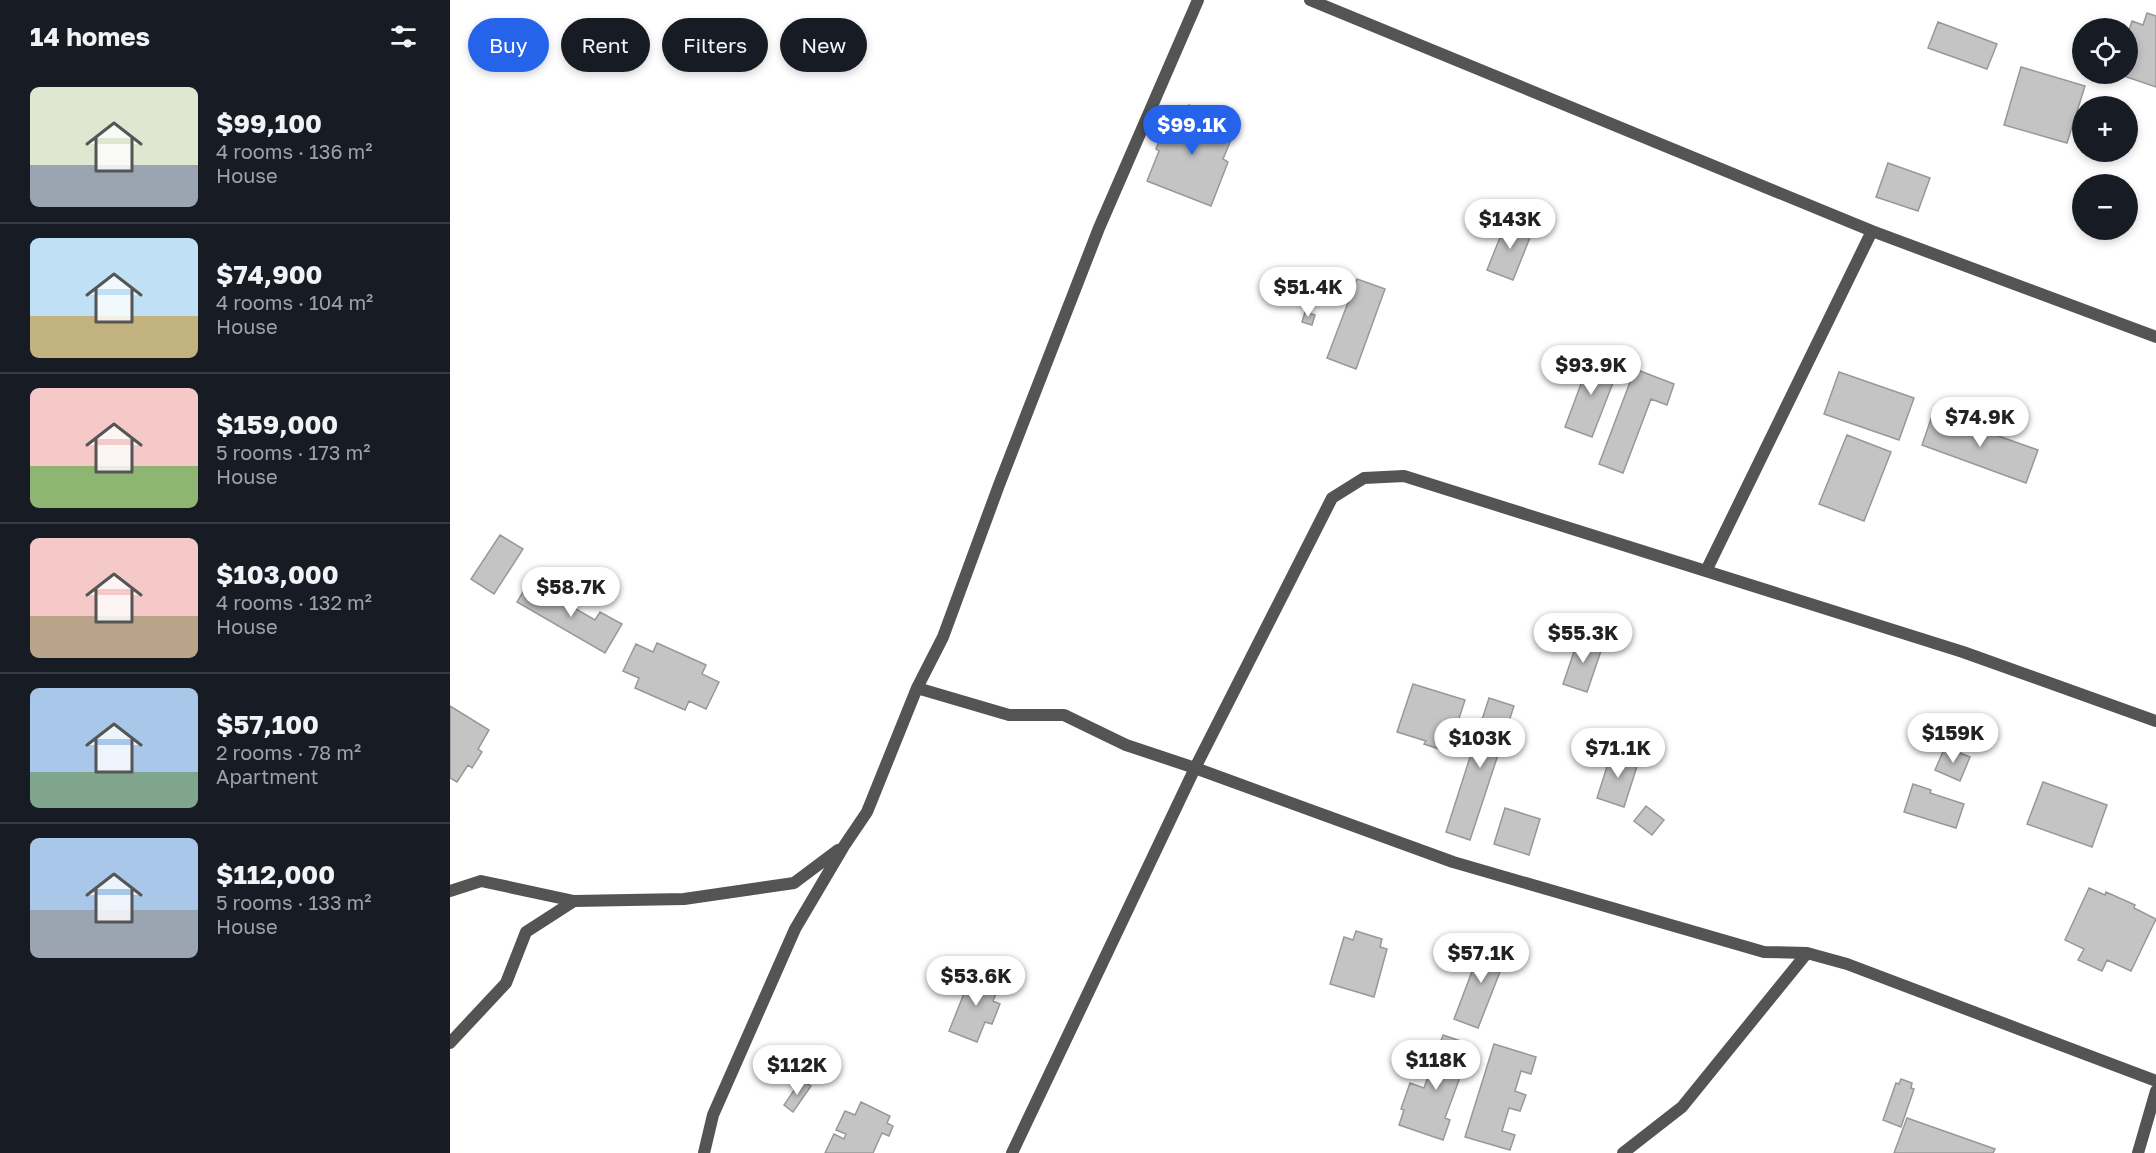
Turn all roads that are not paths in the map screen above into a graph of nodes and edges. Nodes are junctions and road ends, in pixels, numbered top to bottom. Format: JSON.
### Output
{"nodes":[{"id":1,"x":1198,"y":0,"type":"edge"},
{"id":2,"x":1310,"y":0,"type":"edge"},
{"id":3,"x":1872,"y":231,"type":"junction"},
{"id":4,"x":2156,"y":337,"type":"edge"},
{"id":5,"x":1706,"y":571,"type":"junction"},
{"id":6,"x":917,"y":688,"type":"junction"},
{"id":7,"x":2156,"y":721,"type":"edge"},
{"id":8,"x":1195,"y":768,"type":"junction"},
{"id":9,"x":844,"y":846,"type":"junction"},
{"id":10,"x":450,"y":891,"type":"edge"},
{"id":11,"x":574,"y":901,"type":"junction"},
{"id":12,"x":1808,"y":953,"type":"junction"},
{"id":13,"x":450,"y":1043,"type":"edge"},
{"id":14,"x":2156,"y":1081,"type":"edge"},
{"id":15,"x":2156,"y":1091,"type":"edge"},
{"id":16,"x":704,"y":1153,"type":"edge"},
{"id":17,"x":1012,"y":1153,"type":"edge"},
{"id":18,"x":1623,"y":1153,"type":"edge"},
{"id":19,"x":2138,"y":1153,"type":"edge"}],
"edges":[{"from":1,"to":6,"type":"street"},
{"from":2,"to":3,"type":"street"},
{"from":3,"to":4,"type":"street"},
{"from":3,"to":5,"type":"street"},
{"from":5,"to":7,"type":"street"},
{"from":5,"to":8,"type":"street"},
{"from":6,"to":8,"type":"street"},
{"from":6,"to":9,"type":"street"},
{"from":8,"to":12,"type":"street"},
{"from":8,"to":17,"type":"street"},
{"from":9,"to":11,"type":"street"},
{"from":9,"to":16,"type":"street"},
{"from":10,"to":11,"type":"street"},
{"from":11,"to":13,"type":"street"},
{"from":12,"to":14,"type":"street"},
{"from":12,"to":18,"type":"street"},
{"from":15,"to":19,"type":"street"}]}
